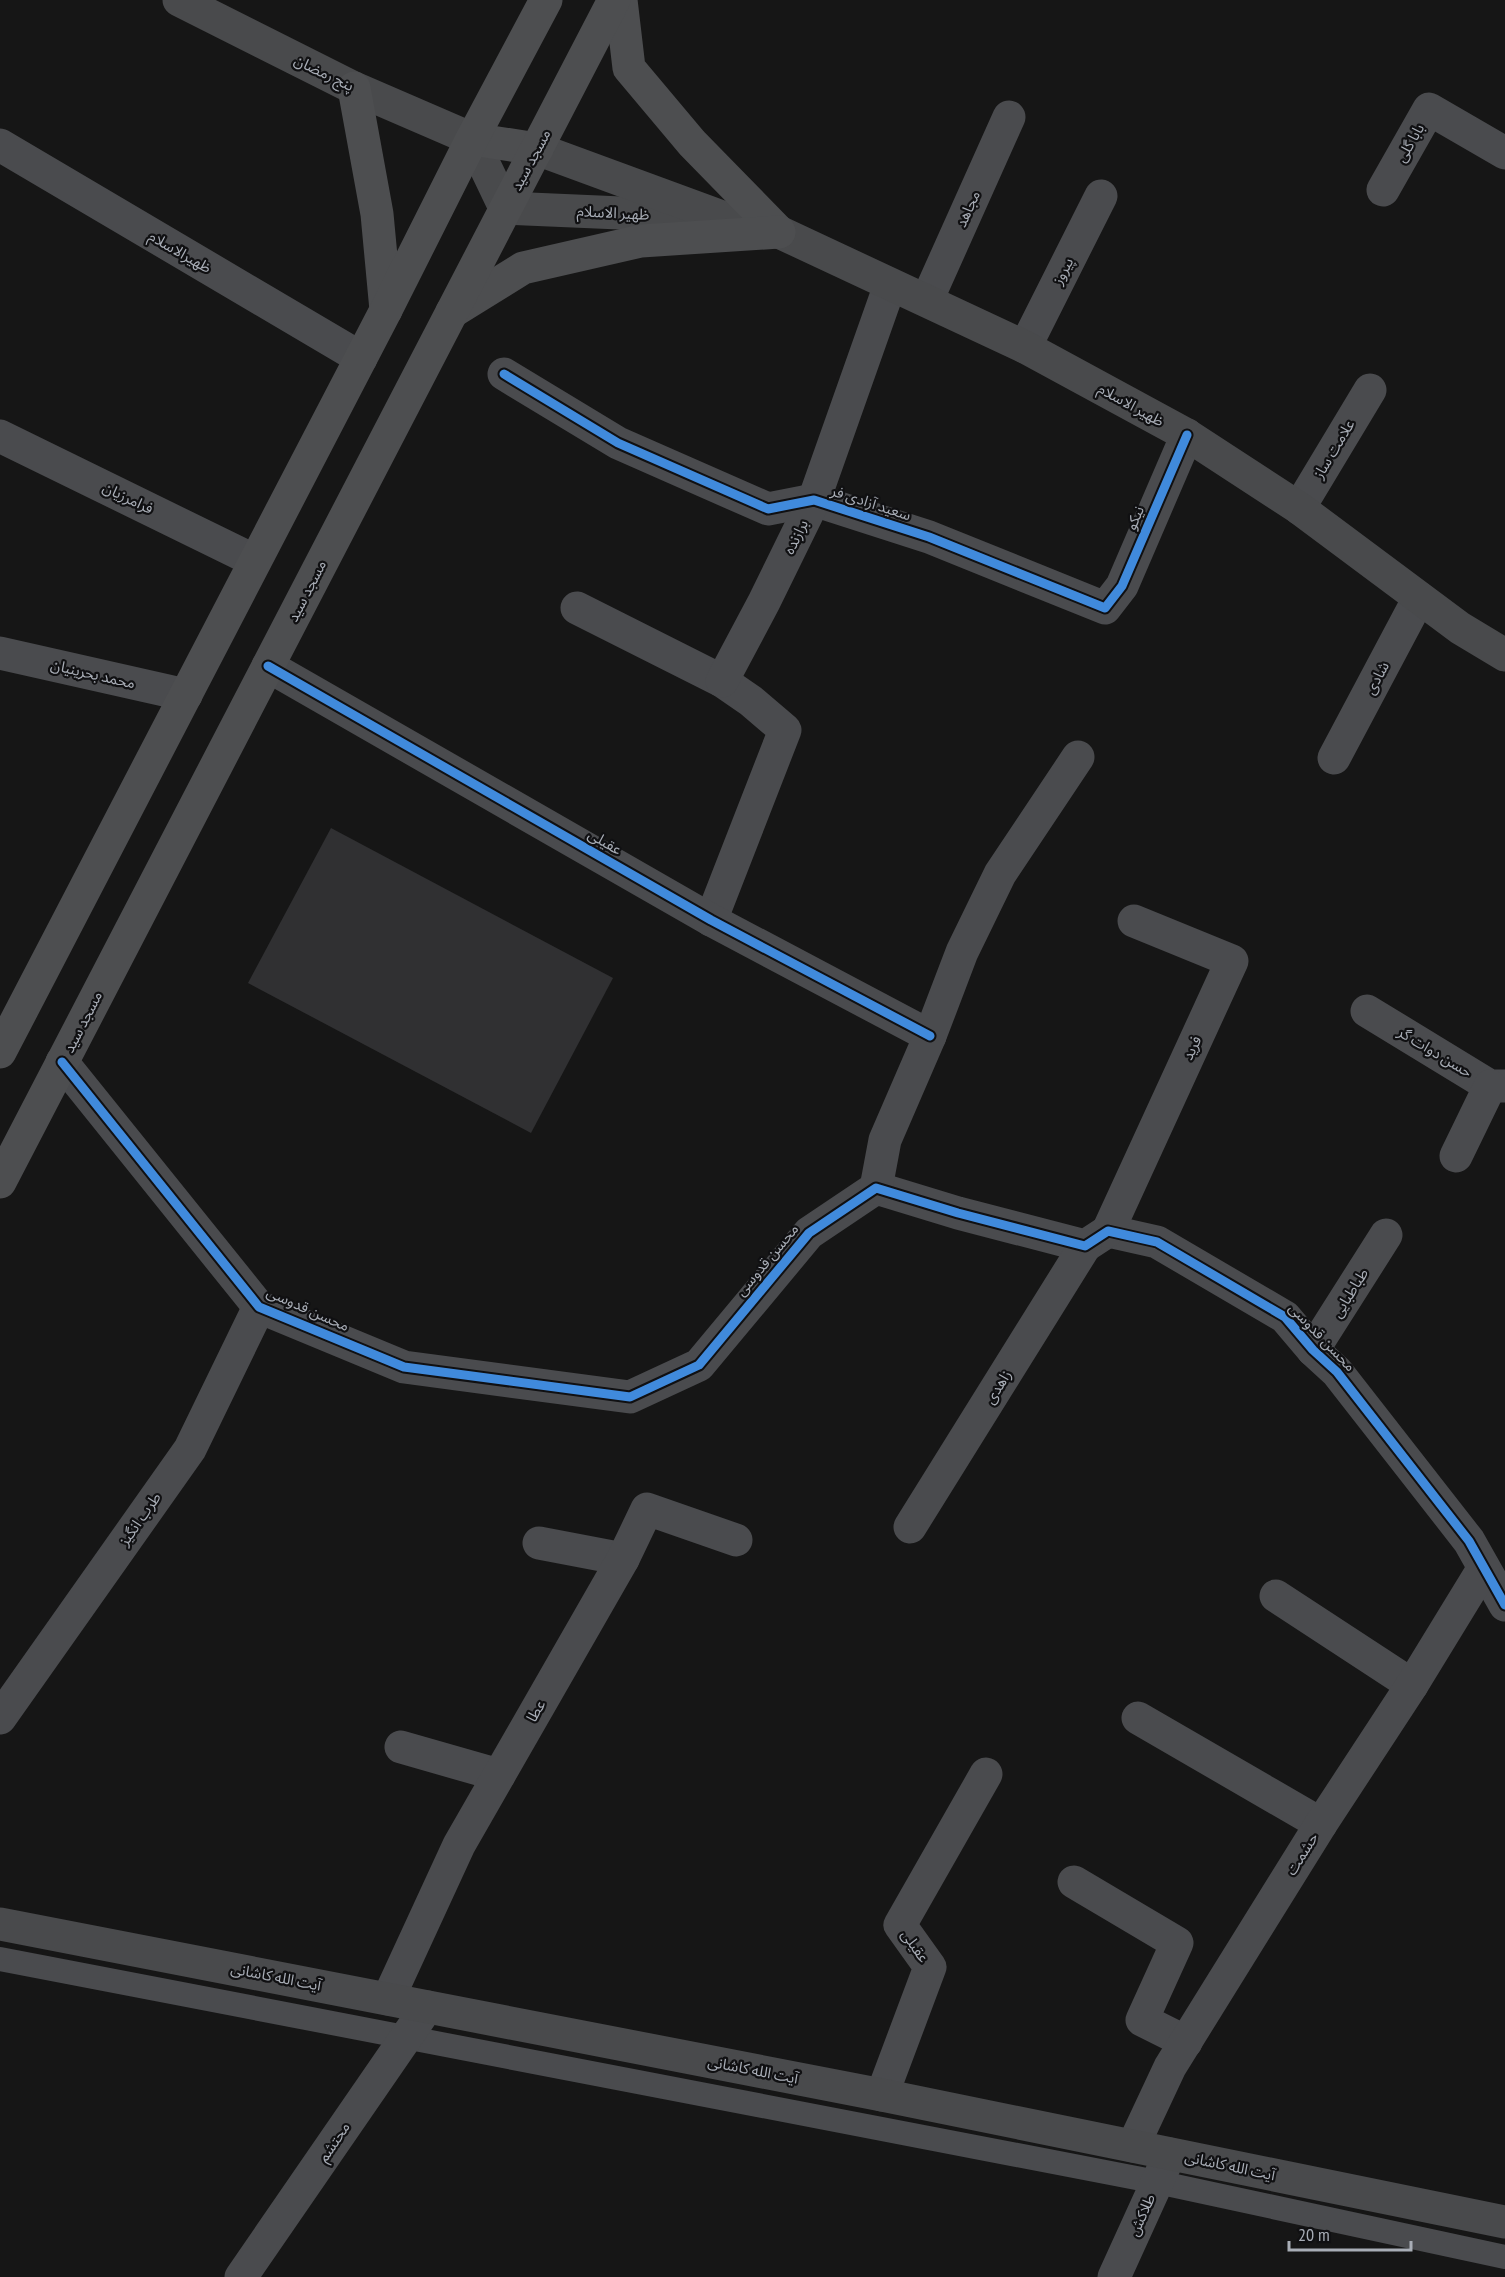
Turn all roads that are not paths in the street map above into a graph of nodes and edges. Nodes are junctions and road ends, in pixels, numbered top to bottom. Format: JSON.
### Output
{"nodes":[{"id":1,"x":179,"y":0,"type":"edge"},
{"id":2,"x":546,"y":0,"type":"edge"},
{"id":3,"x":614,"y":0,"type":"edge"},
{"id":4,"x":621,"y":0,"type":"edge"},
{"id":5,"x":354,"y":88,"type":"junction"},
{"id":6,"x":1009,"y":117,"type":"dead end"},
{"id":7,"x":472,"y":140,"type":"junction"},
{"id":8,"x":0,"y":145,"type":"edge"},
{"id":9,"x":537,"y":149,"type":"junction"},
{"id":10,"x":1505,"y":153,"type":"edge"},
{"id":11,"x":1383,"y":190,"type":"dead end"},
{"id":12,"x":1101,"y":196,"type":"dead end"},
{"id":13,"x":505,"y":208,"type":"junction"},
{"id":14,"x":722,"y":218,"type":"junction"},
{"id":15,"x":779,"y":232,"type":"junction"},
{"id":16,"x":890,"y":285,"type":"junction"},
{"id":17,"x":927,"y":300,"type":"junction"},
{"id":18,"x":386,"y":310,"type":"junction"},
{"id":19,"x":452,"y":312,"type":"junction"},
{"id":20,"x":1025,"y":347,"type":"junction"},
{"id":21,"x":361,"y":358,"type":"junction"},
{"id":22,"x":504,"y":374,"type":"dead end"},
{"id":23,"x":1370,"y":390,"type":"dead end"},
{"id":24,"x":1187,"y":435,"type":"junction"},
{"id":25,"x":0,"y":436,"type":"edge"},
{"id":26,"x":814,"y":500,"type":"junction"},
{"id":27,"x":1299,"y":508,"type":"junction"},
{"id":28,"x":255,"y":561,"type":"junction"},
{"id":29,"x":1419,"y":598,"type":"junction"},
{"id":30,"x":577,"y":608,"type":"dead end"},
{"id":31,"x":1105,"y":608,"type":"joint"},
{"id":32,"x":1505,"y":655,"type":"edge"},
{"id":33,"x":15,"y":656,"type":"edge"},
{"id":34,"x":268,"y":666,"type":"junction"},
{"id":35,"x":722,"y":681,"type":"junction"},
{"id":36,"x":186,"y":695,"type":"junction"},
{"id":37,"x":1078,"y":757,"type":"dead end"},
{"id":38,"x":1334,"y":758,"type":"dead end"},
{"id":39,"x":711,"y":920,"type":"junction"},
{"id":40,"x":1134,"y":921,"type":"dead end"},
{"id":41,"x":1367,"y":1011,"type":"dead end"},
{"id":42,"x":930,"y":1035,"type":"junction"},
{"id":43,"x":0,"y":1052,"type":"edge"},
{"id":44,"x":62,"y":1062,"type":"junction"},
{"id":45,"x":1498,"y":1086,"type":"edge"},
{"id":46,"x":1456,"y":1156,"type":"dead end"},
{"id":47,"x":0,"y":1182,"type":"edge"},
{"id":48,"x":876,"y":1188,"type":"junction"},
{"id":49,"x":1386,"y":1235,"type":"dead end"},
{"id":50,"x":1096,"y":1238,"type":"junction"},
{"id":51,"x":259,"y":1306,"type":"junction"},
{"id":52,"x":1314,"y":1350,"type":"junction"},
{"id":53,"x":910,"y":1527,"type":"dead end"},
{"id":54,"x":736,"y":1540,"type":"dead end"},
{"id":55,"x":539,"y":1543,"type":"dead end"},
{"id":56,"x":623,"y":1559,"type":"junction"},
{"id":57,"x":1484,"y":1569,"type":"junction"},
{"id":58,"x":1276,"y":1596,"type":"dead end"},
{"id":59,"x":1505,"y":1605,"type":"edge"},
{"id":60,"x":1412,"y":1685,"type":"junction"},
{"id":61,"x":0,"y":1718,"type":"edge"},
{"id":62,"x":1138,"y":1718,"type":"dead end"},
{"id":63,"x":401,"y":1747,"type":"dead end"},
{"id":64,"x":986,"y":1774,"type":"dead end"},
{"id":65,"x":499,"y":1775,"type":"junction"},
{"id":66,"x":1321,"y":1824,"type":"junction"},
{"id":67,"x":1074,"y":1882,"type":"dead end"},
{"id":68,"x":0,"y":1924,"type":"edge"},
{"id":69,"x":0,"y":1959,"type":"edge"},
{"id":70,"x":388,"y":1999,"type":"junction"},
{"id":71,"x":427,"y":2007,"type":"junction"},
{"id":72,"x":405,"y":2037,"type":"junction"},
{"id":73,"x":1186,"y":2042,"type":"junction"},
{"id":74,"x":882,"y":2095,"type":"junction"},
{"id":75,"x":1133,"y":2146,"type":"junction"},
{"id":76,"x":1163,"y":2168,"type":"junction"},
{"id":77,"x":1504,"y":2220,"type":"edge"},
{"id":78,"x":1505,"y":2257,"type":"edge"},
{"id":79,"x":241,"y":2277,"type":"edge"},
{"id":80,"x":1114,"y":2277,"type":"edge"}],
"edges":[{"from":1,"to":5,"type":"main road","name":"پنج رمضان"},
{"from":2,"to":7,"type":"main road"},
{"from":3,"to":9,"type":"main road","name":"مسجد سید"},
{"from":4,"to":15,"type":"main road"},
{"from":5,"to":7,"type":"main road","name":"پنج رمضان"},
{"from":5,"to":18,"type":"main road"},
{"from":6,"to":17,"type":"street","name":"مجاهد"},
{"from":7,"to":9,"type":"main road"},
{"from":7,"to":13,"type":"main road"},
{"from":7,"to":18,"type":"main road"},
{"from":8,"to":21,"type":"street","name":"ظهیرالاسلام"},
{"from":9,"to":13,"type":"main road","name":"مسجد سید"},
{"from":9,"to":14,"type":"main road","name":"ظهیر الاسلام"},
{"from":10,"to":11,"type":"street","name":"بابا گلی"},
{"from":12,"to":20,"type":"street","name":"پیروز"},
{"from":13,"to":14,"type":"main road","name":"ظهیر الاسلام"},
{"from":13,"to":19,"type":"main road","name":"مسجد سید"},
{"from":14,"to":15,"type":"main road","name":"ظهیر الاسلام"},
{"from":15,"to":16,"type":"main road","name":"ظهیر الاسلام"},
{"from":15,"to":19,"type":"main road"},
{"from":16,"to":17,"type":"main road","name":"ظهیر الاسلام"},
{"from":16,"to":26,"type":"street","name":"برازنده"},
{"from":17,"to":20,"type":"main road","name":"ظهیر الاسلام"},
{"from":18,"to":21,"type":"main road"},
{"from":19,"to":34,"type":"main road","name":"مسجد سید"},
{"from":20,"to":24,"type":"main road","name":"ظهیر الاسلام"},
{"from":21,"to":28,"type":"main road"},
{"from":22,"to":26,"type":"street","name":"سعید آزادی فر"},
{"from":23,"to":27,"type":"street","name":"علامت ساز"},
{"from":24,"to":27,"type":"main road","name":"ظهیر الاسلام"},
{"from":24,"to":31,"type":"street","name":"نیکو"},
{"from":25,"to":28,"type":"street","name":"فرامرزیان"},
{"from":26,"to":31,"type":"street","name":"سعید آزادی فر"},
{"from":26,"to":35,"type":"street","name":"برازنده"},
{"from":27,"to":29,"type":"main road","name":"ظهیر الاسلام"},
{"from":28,"to":36,"type":"main road"},
{"from":29,"to":32,"type":"main road","name":"ظهیر الاسلام"},
{"from":29,"to":38,"type":"street","name":"شادی"},
{"from":30,"to":35,"type":"street"},
{"from":33,"to":36,"type":"street","name":"محمد بحرینیان"},
{"from":34,"to":39,"type":"street","name":"عقیلی"},
{"from":34,"to":44,"type":"main road","name":"مسجد سید"},
{"from":35,"to":39,"type":"street"},
{"from":36,"to":43,"type":"main road"},
{"from":37,"to":42,"type":"street"},
{"from":39,"to":42,"type":"street","name":"عقیلی"},
{"from":40,"to":50,"type":"street","name":"فرید"},
{"from":41,"to":45,"type":"street","name":"حسن دوات گر"},
{"from":42,"to":48,"type":"street"},
{"from":44,"to":47,"type":"main road","name":"مسجد سید"},
{"from":44,"to":51,"type":"street","name":"محسن قدوسی"},
{"from":45,"to":46,"type":"street"},
{"from":48,"to":50,"type":"street","name":"محسن قدوسی"},
{"from":48,"to":51,"type":"street","name":"محسن قدوسی"},
{"from":49,"to":52,"type":"street","name":"طباطبایی"},
{"from":50,"to":52,"type":"street","name":"محسن قدوسی"},
{"from":50,"to":53,"type":"street","name":"زاهدی"},
{"from":51,"to":61,"type":"street","name":"طرب انگیز"},
{"from":52,"to":57,"type":"street","name":"محسن قدوسی"},
{"from":54,"to":56,"type":"street","name":"عطا"},
{"from":55,"to":56,"type":"street"},
{"from":56,"to":65,"type":"street","name":"عطا"},
{"from":57,"to":59,"type":"street","name":"محسن قدوسی"},
{"from":57,"to":60,"type":"street","name":"حشمت"},
{"from":58,"to":60,"type":"street"},
{"from":60,"to":66,"type":"street","name":"حشمت"},
{"from":62,"to":66,"type":"street"},
{"from":63,"to":65,"type":"street"},
{"from":64,"to":74,"type":"street","name":"عقیلی"},
{"from":65,"to":70,"type":"street","name":"عطا"},
{"from":66,"to":73,"type":"street","name":"حشمت"},
{"from":67,"to":73,"type":"street"},
{"from":68,"to":70,"type":"main road","name":"آیت الله کاشانی"},
{"from":69,"to":72,"type":"lane","name":"آیت الله کاشانی"},
{"from":70,"to":71,"type":"main road","name":"آیت الله کاشانی"},
{"from":71,"to":72,"type":"street","name":"محتشم"},
{"from":71,"to":74,"type":"main road","name":"آیت الله کاشانی"},
{"from":72,"to":76,"type":"lane","name":"آیت الله کاشانی"},
{"from":72,"to":79,"type":"street","name":"محتشم"},
{"from":73,"to":75,"type":"street","name":"حشمت"},
{"from":74,"to":75,"type":"main road","name":"آیت الله کاشانی"},
{"from":75,"to":76,"type":"main road","name":"آیت الله کاشانی"},
{"from":76,"to":77,"type":"main road","name":"آیت الله کاشانی"},
{"from":76,"to":78,"type":"lane","name":"آیت الله کاشانی"},
{"from":76,"to":80,"type":"street","name":"طلاکش"}]}
